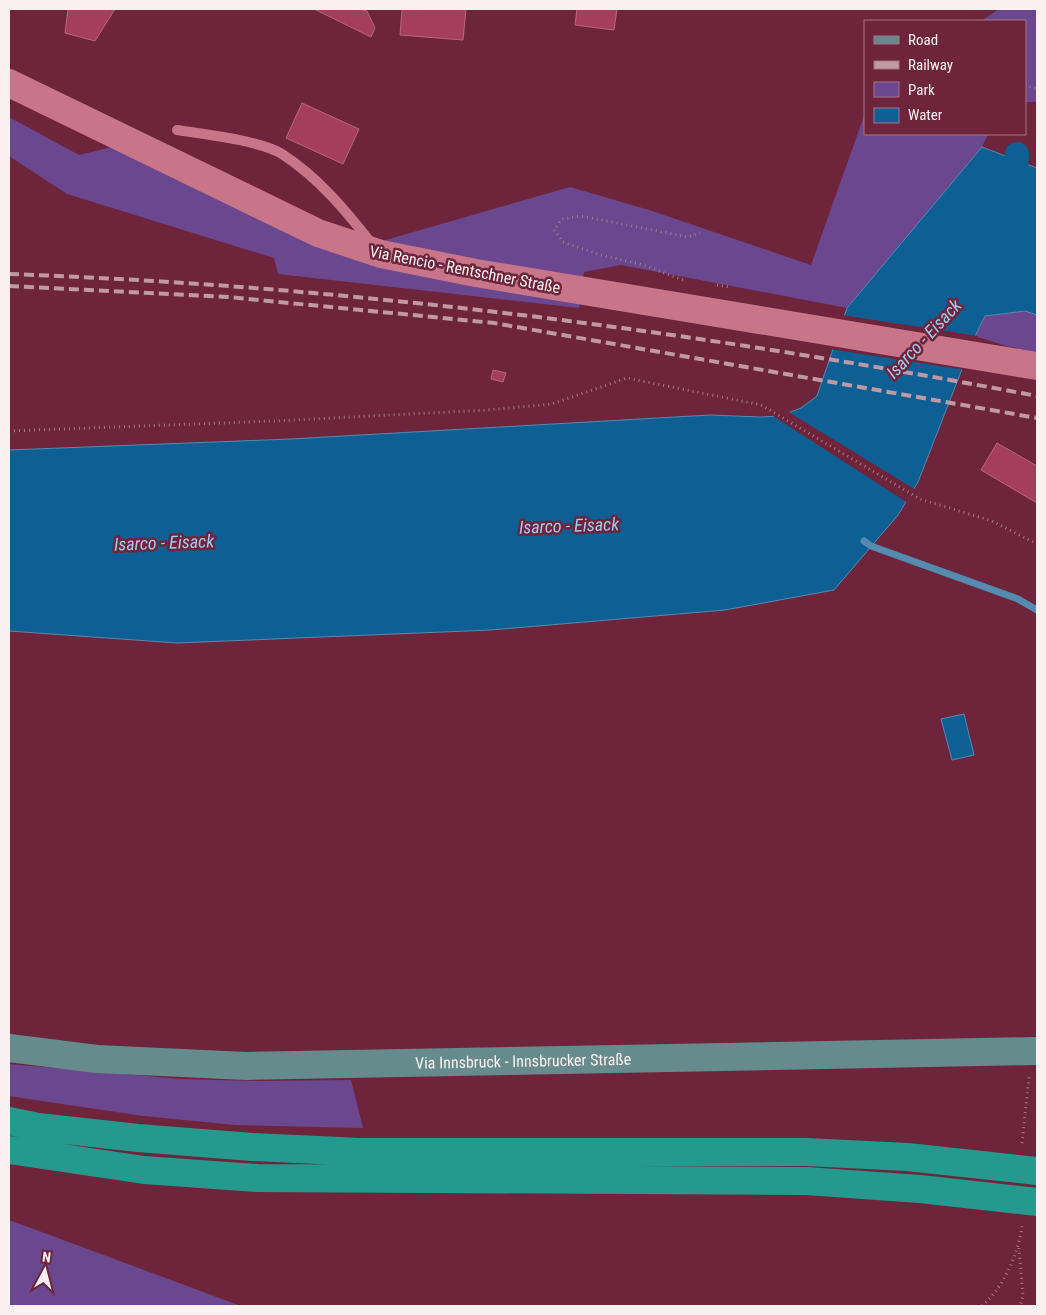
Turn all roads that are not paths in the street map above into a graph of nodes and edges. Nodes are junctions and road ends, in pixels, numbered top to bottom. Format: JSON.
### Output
{"nodes":[{"id":1,"x":9,"y":83,"type":"edge"},
{"id":2,"x":177,"y":130,"type":"dead end"},
{"id":3,"x":381,"y":254,"type":"junction"},
{"id":4,"x":1037,"y":366,"type":"edge"},
{"id":5,"x":9,"y":1048,"type":"edge"},
{"id":6,"x":1034,"y":1051,"type":"edge"},
{"id":7,"x":9,"y":1121,"type":"edge"},
{"id":8,"x":9,"y":1150,"type":"edge"},
{"id":9,"x":1037,"y":1171,"type":"edge"},
{"id":10,"x":1037,"y":1202,"type":"edge"}],
"edges":[{"from":1,"to":3,"type":"main road","name":"Via Rencio - Rentschner Straße"},
{"from":2,"to":3,"type":"lane"},
{"from":3,"to":4,"type":"main road","name":"Via Rencio - Rentschner Straße"},
{"from":5,"to":6,"type":"main road","name":"Via Innsbruck - Innsbrucker Straße"},
{"from":7,"to":9,"type":"highway"},
{"from":8,"to":10,"type":"highway"}]}
